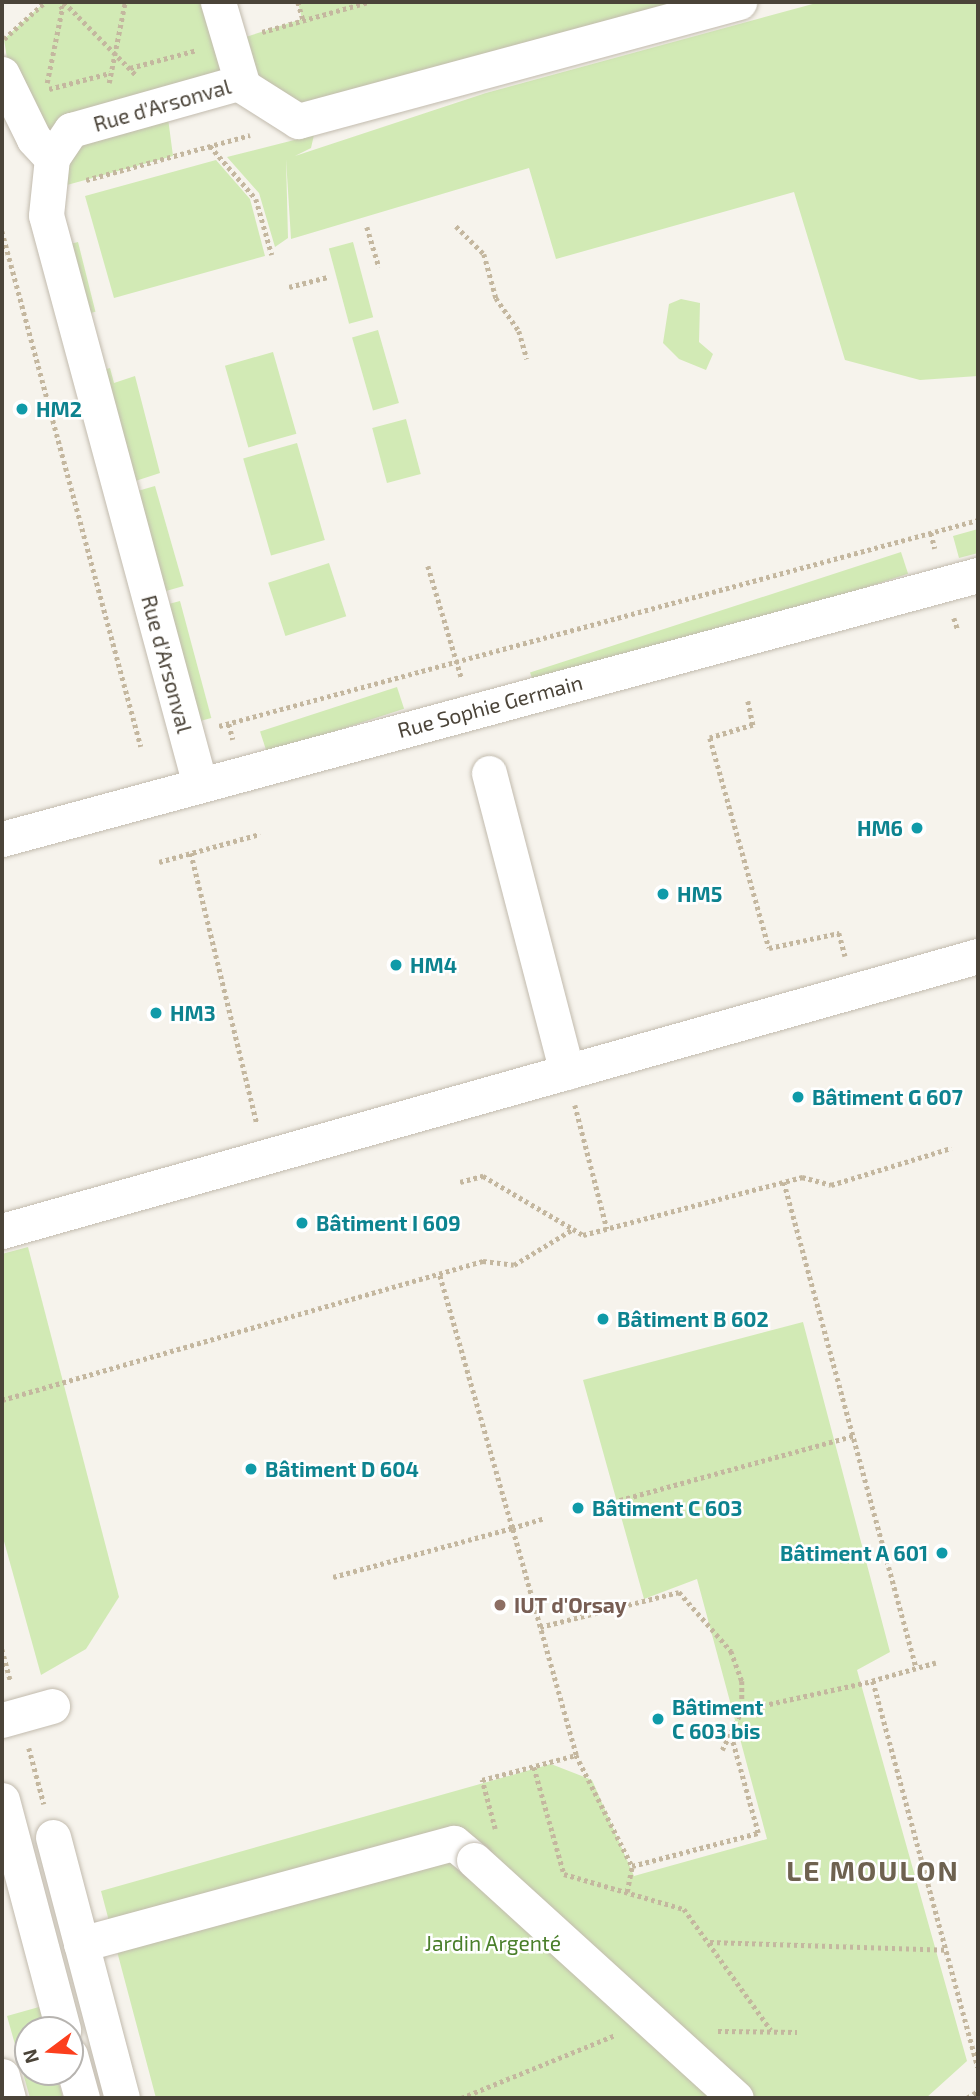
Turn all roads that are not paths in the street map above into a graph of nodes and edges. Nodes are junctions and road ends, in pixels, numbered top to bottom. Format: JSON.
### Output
{"nodes":[{"id":1,"x":218,"y":2,"type":"edge"},
{"id":2,"x":739,"y":2,"type":"edge"},
{"id":3,"x":2,"y":74,"type":"edge"},
{"id":4,"x":242,"y":83,"type":"junction"},
{"id":5,"x":49,"y":175,"type":"junction"},
{"id":6,"x":978,"y":575,"type":"edge"},
{"id":7,"x":489,"y":773,"type":"dead end"},
{"id":8,"x":200,"y":785,"type":"junction"},
{"id":9,"x":2,"y":839,"type":"edge"},
{"id":10,"x":978,"y":956,"type":"edge"},
{"id":11,"x":567,"y":1073,"type":"junction"},
{"id":12,"x":2,"y":1231,"type":"edge"},
{"id":13,"x":52,"y":1706,"type":"dead end"},
{"id":14,"x":2,"y":1720,"type":"edge"},
{"id":15,"x":2,"y":1800,"type":"edge"},
{"id":16,"x":53,"y":1837,"type":"dead end"},
{"id":17,"x":70,"y":1931,"type":"junction"},
{"id":18,"x":59,"y":2016,"type":"edge"},
{"id":19,"x":2,"y":2076,"type":"edge"},
{"id":20,"x":8,"y":2098,"type":"edge"},
{"id":21,"x":121,"y":2098,"type":"edge"},
{"id":22,"x":736,"y":2098,"type":"edge"}],
"edges":[{"from":1,"to":4,"type":"street"},
{"from":2,"to":4,"type":"street","name":"Rue d'Arsonval"},
{"from":3,"to":5,"type":"street"},
{"from":4,"to":5,"type":"street","name":"Rue d'Arsonval"},
{"from":5,"to":8,"type":"street","name":"Rue d'Arsonval"},
{"from":6,"to":8,"type":"street","name":"Rue Sophie Germain"},
{"from":7,"to":11,"type":"street"},
{"from":8,"to":9,"type":"street","name":"Rue Sophie Germain"},
{"from":10,"to":11,"type":"street"},
{"from":11,"to":12,"type":"street"},
{"from":13,"to":14,"type":"street"},
{"from":15,"to":18,"type":"street"},
{"from":16,"to":17,"type":"street"},
{"from":17,"to":21,"type":"street"},
{"from":17,"to":22,"type":"street","bridge":true},
{"from":19,"to":20,"type":"street"}]}
